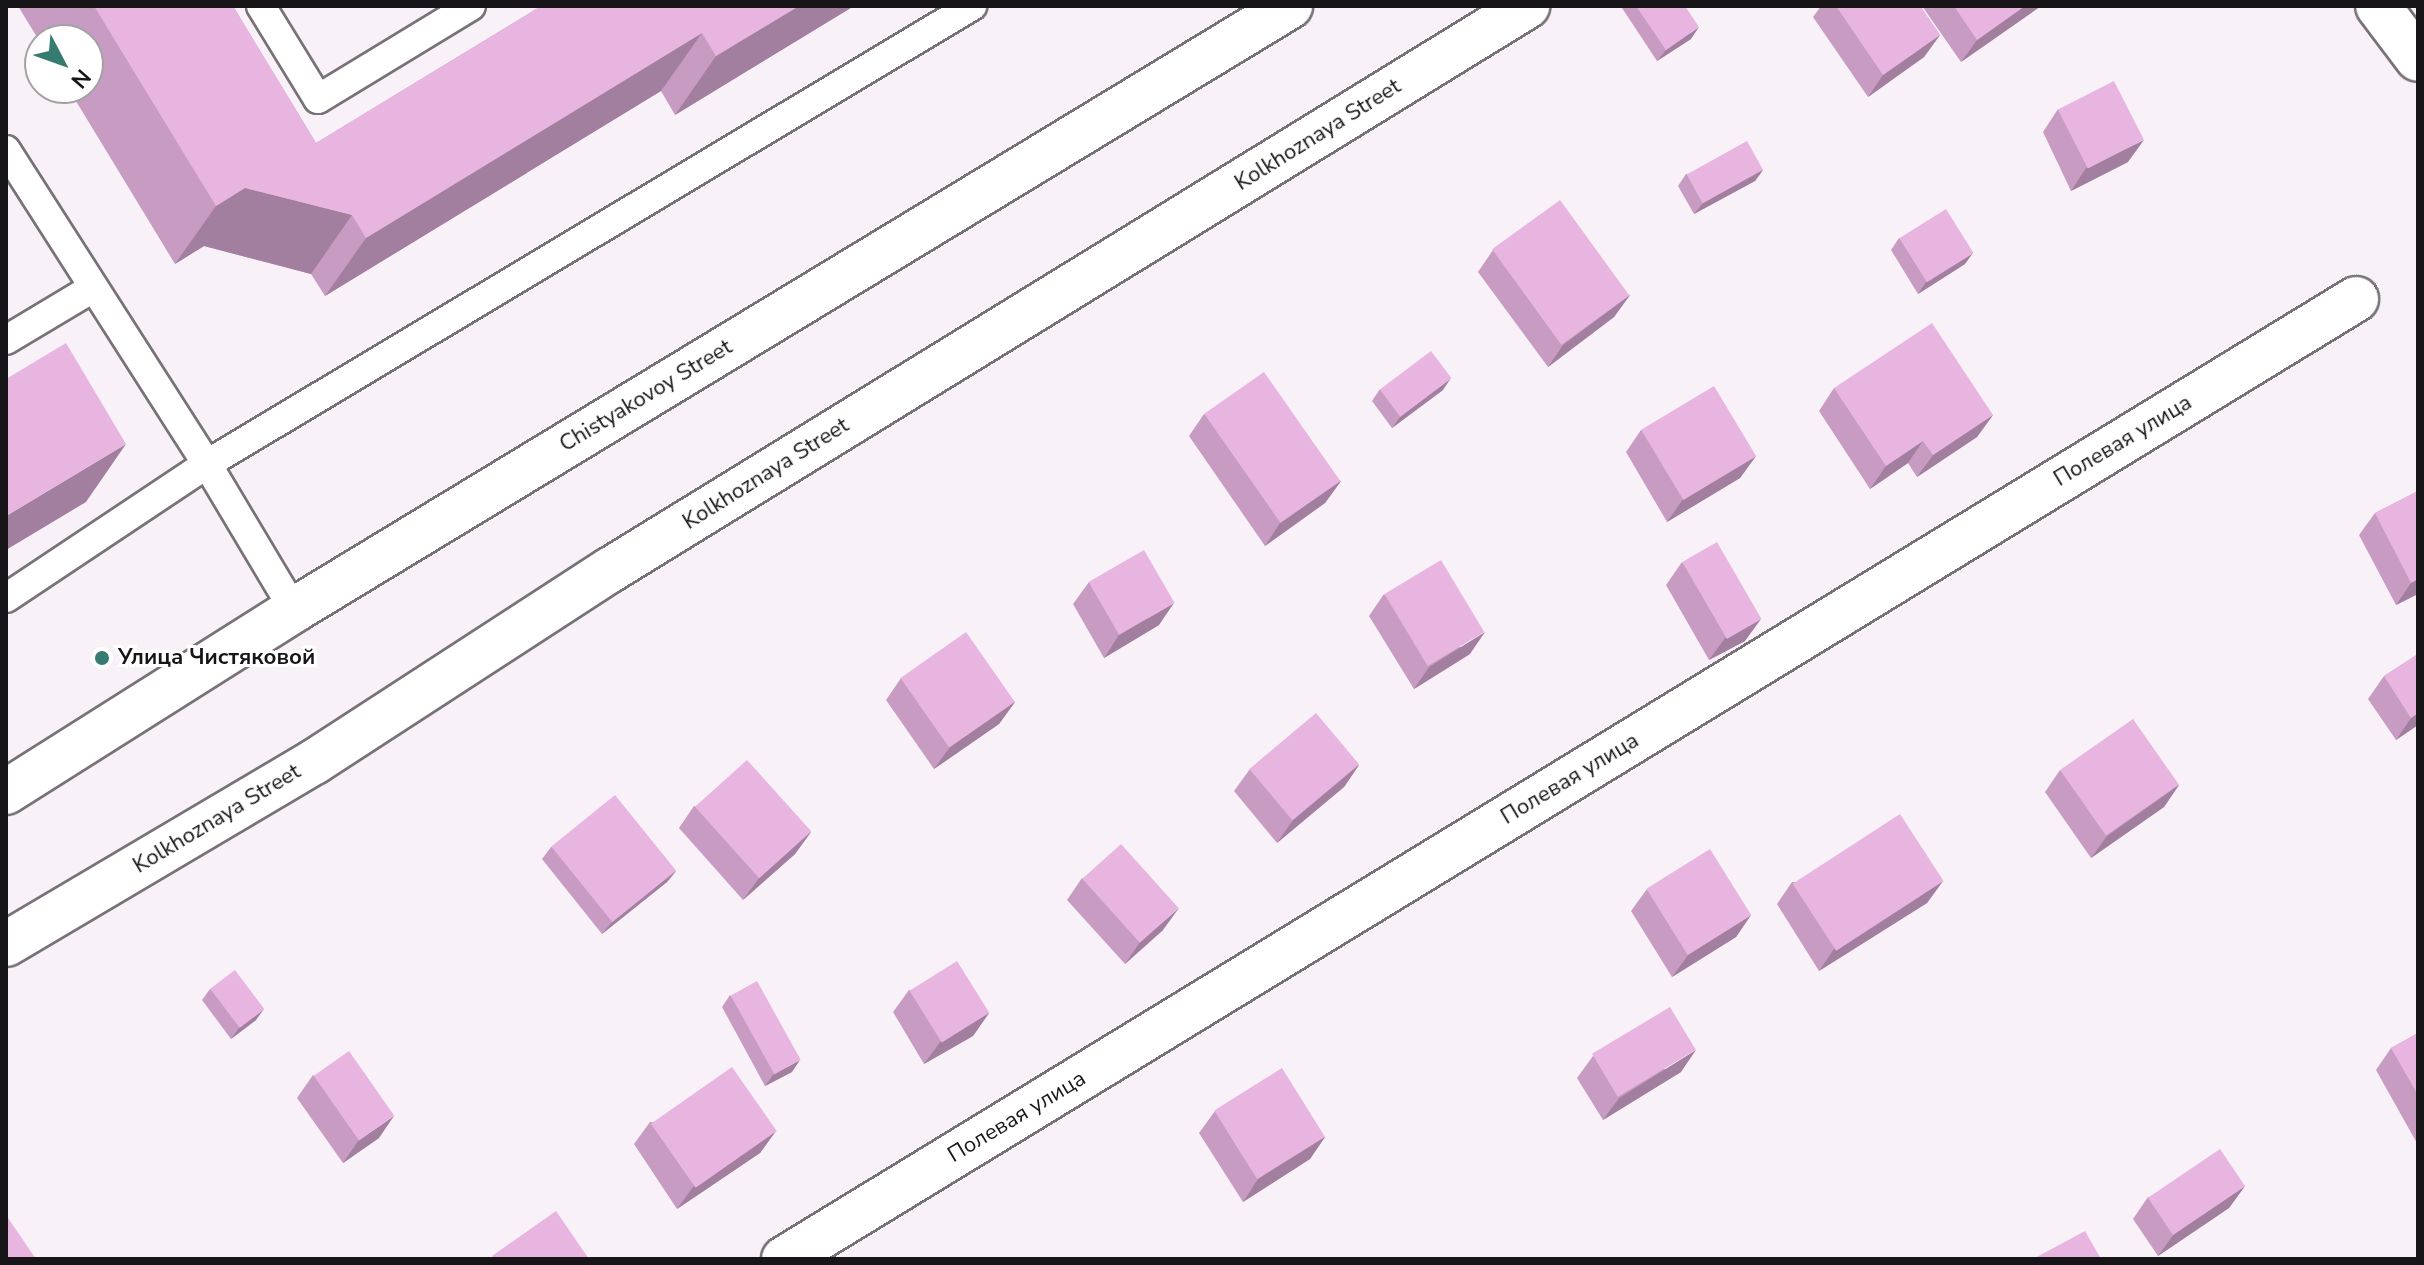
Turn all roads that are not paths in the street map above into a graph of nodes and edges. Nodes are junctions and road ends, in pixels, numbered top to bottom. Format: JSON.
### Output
{"nodes":[{"id":1,"x":261,"y":6,"type":"edge"},
{"id":2,"x":471,"y":6,"type":"edge"},
{"id":3,"x":972,"y":6,"type":"edge"},
{"id":4,"x":1290,"y":6,"type":"edge"},
{"id":5,"x":1527,"y":6,"type":"edge"},
{"id":6,"x":2391,"y":10,"type":"edge"},
{"id":7,"x":2418,"y":59,"type":"edge"},
{"id":8,"x":6,"y":150,"type":"edge"},
{"id":9,"x":93,"y":288,"type":"junction"},
{"id":10,"x":2356,"y":299,"type":"dead end"},
{"id":11,"x":6,"y":340,"type":"edge"},
{"id":12,"x":207,"y":464,"type":"junction"},
{"id":13,"x":6,"y":598,"type":"edge"},
{"id":14,"x":294,"y":610,"type":"junction"},
{"id":15,"x":6,"y":792,"type":"edge"},
{"id":16,"x":6,"y":944,"type":"edge"},
{"id":17,"x":784,"y":1259,"type":"edge"}],
"edges":[{"from":1,"to":2,"type":"lane"},
{"from":3,"to":12,"type":"lane"},
{"from":4,"to":14,"type":"street","name":"Chistyakovoy Street"},
{"from":5,"to":16,"type":"street","name":"Kolkhoznaya Street"},
{"from":6,"to":7,"type":"street"},
{"from":8,"to":9,"type":"lane"},
{"from":9,"to":11,"type":"lane"},
{"from":9,"to":12,"type":"lane"},
{"from":10,"to":17,"type":"street","name":"Полевая улица"},
{"from":12,"to":13,"type":"lane"},
{"from":12,"to":14,"type":"lane"},
{"from":14,"to":15,"type":"street","name":"Chistyakovoy Street"}]}
